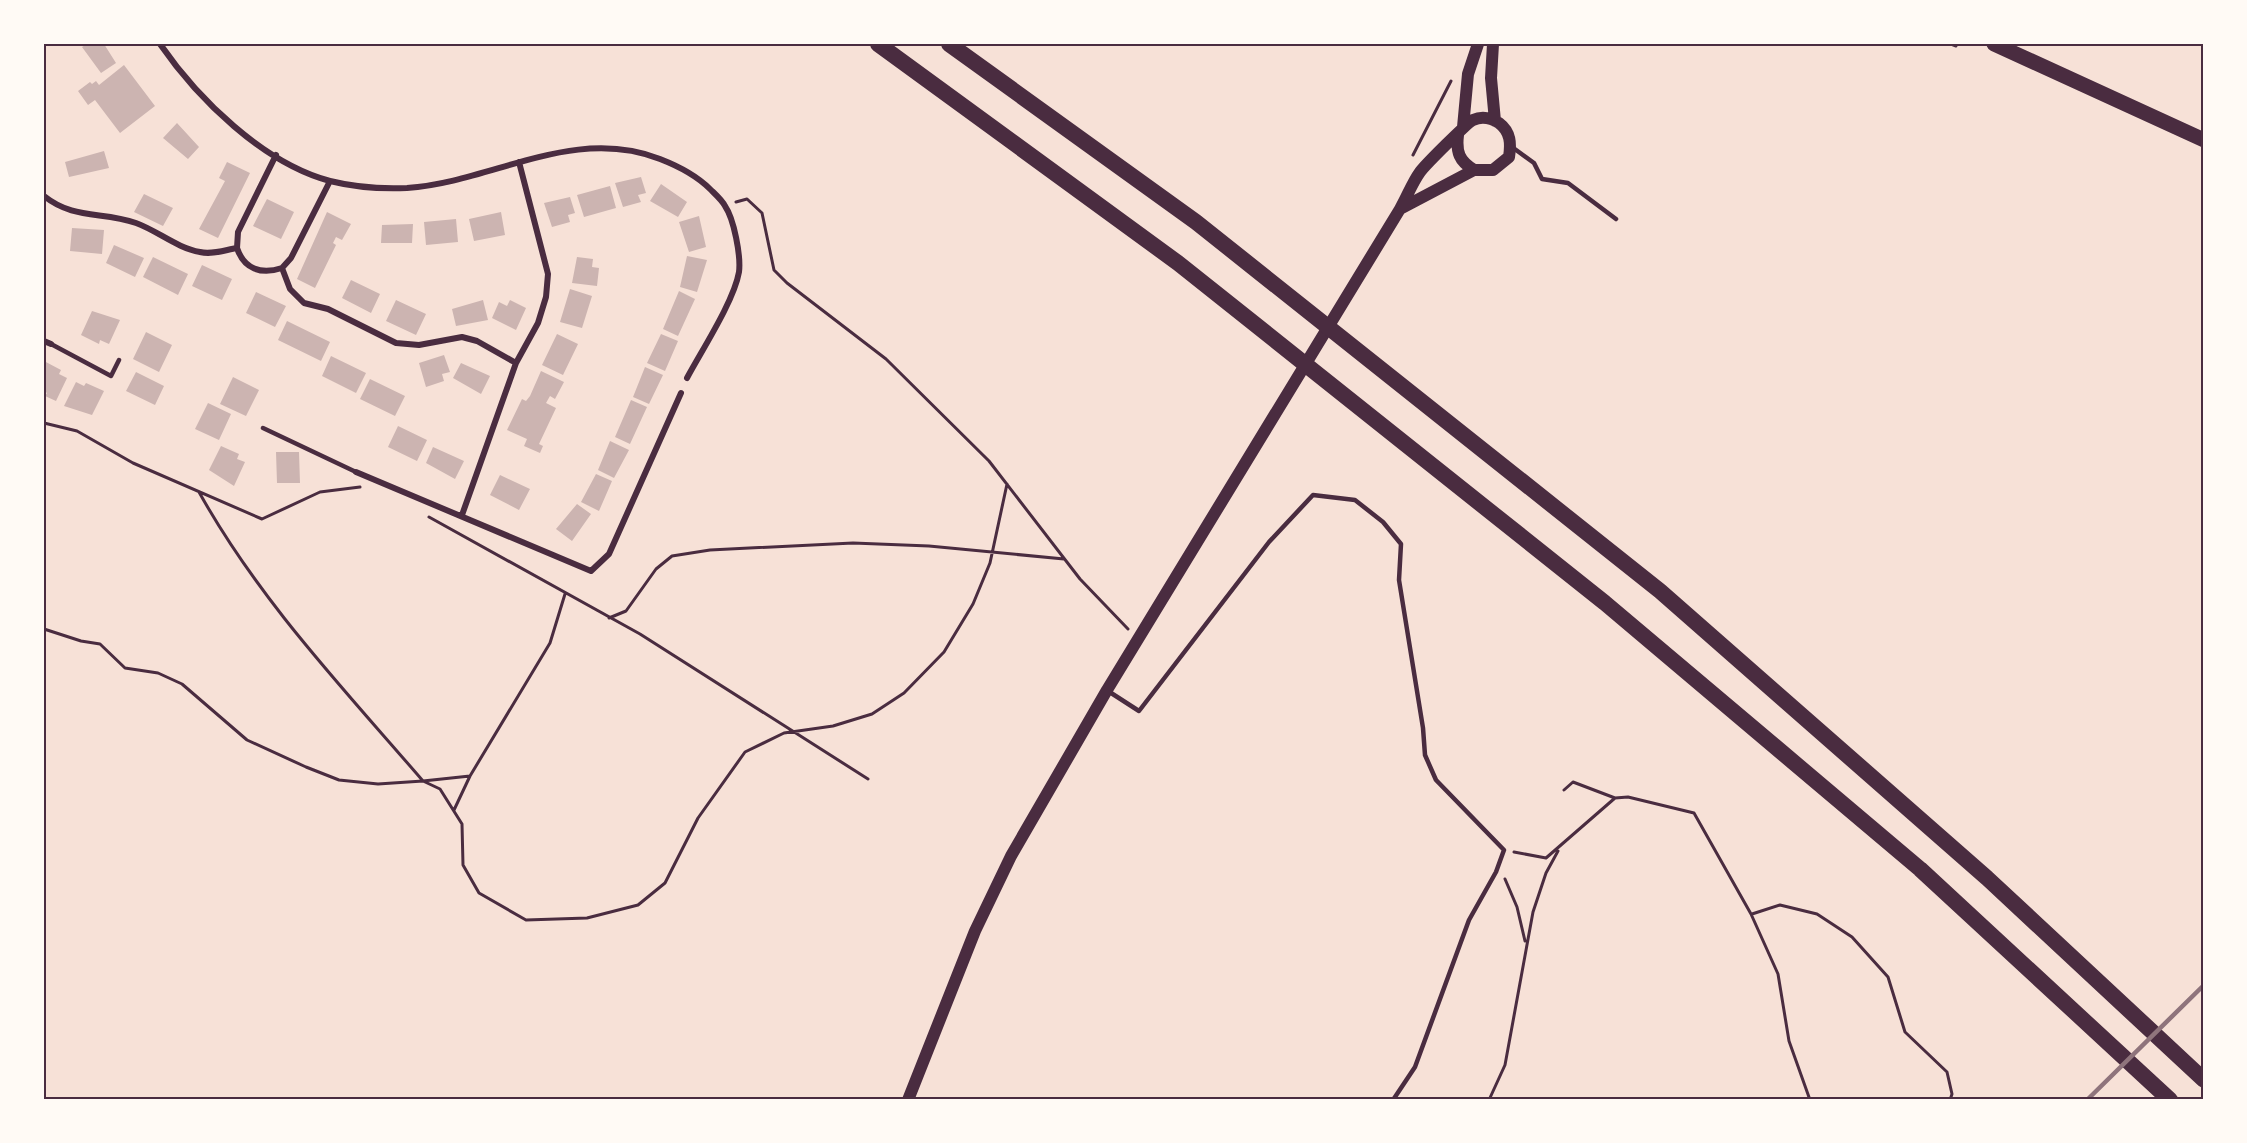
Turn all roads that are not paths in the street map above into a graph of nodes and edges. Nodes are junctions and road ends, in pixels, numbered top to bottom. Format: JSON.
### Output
{"nodes":[{"id":1,"x":160,"y":44,"type":"edge"},
{"id":2,"x":878,"y":44,"type":"edge"},
{"id":3,"x":949,"y":44,"type":"edge"},
{"id":4,"x":1478,"y":44,"type":"edge"},
{"id":5,"x":1493,"y":44,"type":"edge"},
{"id":6,"x":1994,"y":44,"type":"edge"},
{"id":7,"x":1495,"y":121,"type":"junction"},
{"id":8,"x":1461,"y":131,"type":"junction"},
{"id":9,"x":2204,"y":140,"type":"edge"},
{"id":10,"x":1511,"y":146,"type":"junction"},
{"id":11,"x":276,"y":155,"type":"junction"},
{"id":12,"x":519,"y":162,"type":"junction"},
{"id":13,"x":1474,"y":170,"type":"junction"},
{"id":14,"x":330,"y":181,"type":"junction"},
{"id":15,"x":44,"y":196,"type":"edge"},
{"id":16,"x":1400,"y":209,"type":"junction"},
{"id":17,"x":1616,"y":219,"type":"dead end"},
{"id":18,"x":237,"y":248,"type":"junction"},
{"id":19,"x":282,"y":268,"type":"junction"},
{"id":20,"x":44,"y":341,"type":"edge"},
{"id":21,"x":51,"y":344,"type":"joint"},
{"id":22,"x":119,"y":360,"type":"dead end"},
{"id":23,"x":516,"y":363,"type":"junction"},
{"id":24,"x":687,"y":378,"type":"dead end"},
{"id":25,"x":681,"y":393,"type":"dead end"},
{"id":26,"x":263,"y":428,"type":"dead end"},
{"id":27,"x":356,"y":472,"type":"joint"},
{"id":28,"x":462,"y":515,"type":"junction"},
{"id":29,"x":1107,"y":690,"type":"junction"},
{"id":30,"x":2204,"y":1080,"type":"edge"},
{"id":31,"x":908,"y":1100,"type":"edge"},
{"id":32,"x":1394,"y":1100,"type":"edge"},
{"id":33,"x":2170,"y":1100,"type":"edge"}],
"edges":[{"from":1,"to":11,"type":"street"},
{"from":2,"to":33,"type":"highway"},
{"from":3,"to":30,"type":"highway"},
{"from":4,"to":8,"type":"main road"},
{"from":5,"to":7,"type":"main road"},
{"from":6,"to":9,"type":"main road"},
{"from":7,"to":8,"type":"main road"},
{"from":7,"to":10,"type":"main road"},
{"from":8,"to":13,"type":"main road"},
{"from":8,"to":16,"type":"main road"},
{"from":10,"to":13,"type":"main road"},
{"from":10,"to":17,"type":"lane"},
{"from":11,"to":14,"type":"street"},
{"from":11,"to":18,"type":"street"},
{"from":12,"to":14,"type":"street"},
{"from":12,"to":23,"type":"street"},
{"from":12,"to":24,"type":"street"},
{"from":13,"to":16,"type":"main road"},
{"from":14,"to":19,"type":"street"},
{"from":15,"to":18,"type":"street"},
{"from":16,"to":29,"type":"main road"},
{"from":18,"to":19,"type":"street"},
{"from":19,"to":23,"type":"street"},
{"from":20,"to":21,"type":"street"},
{"from":21,"to":22,"type":"lane"},
{"from":23,"to":28,"type":"street"},
{"from":25,"to":28,"type":"street"},
{"from":26,"to":27,"type":"lane"},
{"from":27,"to":28,"type":"street"},
{"from":29,"to":31,"type":"main road"},
{"from":29,"to":32,"type":"lane"}]}
